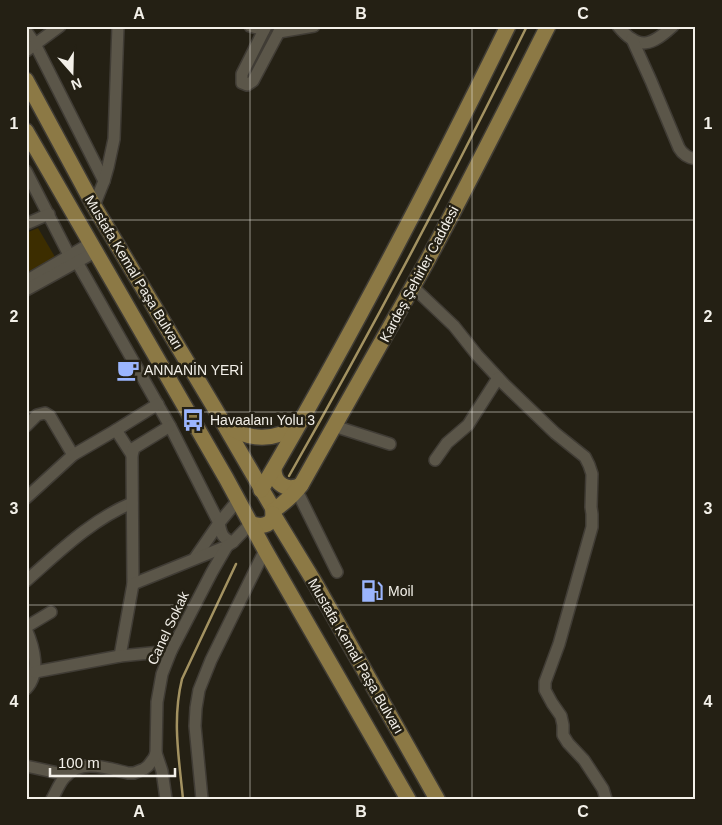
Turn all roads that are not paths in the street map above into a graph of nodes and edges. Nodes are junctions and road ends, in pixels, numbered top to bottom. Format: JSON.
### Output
{"nodes":[{"id":1,"x":60,"y":26,"type":"edge"},
{"id":2,"x":118,"y":26,"type":"edge"},
{"id":3,"x":250,"y":26,"type":"edge"},
{"id":4,"x":314,"y":26,"type":"edge"},
{"id":5,"x":508,"y":26,"type":"edge"},
{"id":6,"x":548,"y":26,"type":"edge"},
{"id":7,"x":618,"y":26,"type":"edge"},
{"id":8,"x":673,"y":26,"type":"edge"},
{"id":9,"x":265,"y":28,"type":"edge"},
{"id":10,"x":280,"y":29,"type":"edge"},
{"id":11,"x":26,"y":31,"type":"edge"},
{"id":12,"x":632,"y":39,"type":"junction"},
{"id":13,"x":30,"y":48,"type":"edge"},
{"id":14,"x":26,"y":80,"type":"edge"},
{"id":15,"x":26,"y":131,"type":"edge"},
{"id":16,"x":696,"y":159,"type":"edge"},
{"id":17,"x":26,"y":171,"type":"edge"},
{"id":18,"x":104,"y":182,"type":"junction"},
{"id":19,"x":94,"y":206,"type":"junction"},
{"id":20,"x":49,"y":214,"type":"junction"},
{"id":21,"x":26,"y":224,"type":"edge"},
{"id":22,"x":93,"y":247,"type":"junction"},
{"id":23,"x":73,"y":259,"type":"junction"},
{"id":24,"x":26,"y":281,"type":"edge"},
{"id":25,"x":412,"y":287,"type":"junction"},
{"id":26,"x":26,"y":290,"type":"edge"},
{"id":27,"x":498,"y":378,"type":"junction"},
{"id":28,"x":158,"y":404,"type":"junction"},
{"id":29,"x":223,"y":422,"type":"junction"},
{"id":30,"x":26,"y":426,"type":"edge"},
{"id":31,"x":170,"y":426,"type":"junction"},
{"id":32,"x":298,"y":426,"type":"junction"},
{"id":33,"x":334,"y":426,"type":"junction"},
{"id":34,"x":116,"y":430,"type":"junction"},
{"id":35,"x":390,"y":444,"type":"dead end"},
{"id":36,"x":74,"y":455,"type":"junction"},
{"id":37,"x":132,"y":455,"type":"junction"},
{"id":38,"x":434,"y":460,"type":"dead end"},
{"id":39,"x":274,"y":469,"type":"junction"},
{"id":40,"x":299,"y":488,"type":"junction"},
{"id":41,"x":261,"y":489,"type":"junction"},
{"id":42,"x":26,"y":498,"type":"edge"},
{"id":43,"x":240,"y":502,"type":"junction"},
{"id":44,"x":132,"y":503,"type":"junction"},
{"id":45,"x":273,"y":513,"type":"junction"},
{"id":46,"x":219,"y":523,"type":"junction"},
{"id":47,"x":252,"y":524,"type":"junction"},
{"id":48,"x":230,"y":544,"type":"junction"},
{"id":49,"x":265,"y":550,"type":"junction"},
{"id":50,"x":197,"y":557,"type":"junction"},
{"id":51,"x":212,"y":572,"type":"junction"},
{"id":52,"x":337,"y":572,"type":"dead end"},
{"id":53,"x":26,"y":582,"type":"edge"},
{"id":54,"x":133,"y":584,"type":"junction"},
{"id":55,"x":51,"y":612,"type":"dead end"},
{"id":56,"x":26,"y":628,"type":"edge"},
{"id":57,"x":171,"y":651,"type":"junction"},
{"id":58,"x":120,"y":656,"type":"junction"},
{"id":59,"x":35,"y":672,"type":"junction"},
{"id":60,"x":26,"y":689,"type":"edge"},
{"id":61,"x":156,"y":753,"type":"junction"},
{"id":62,"x":26,"y":766,"type":"edge"},
{"id":63,"x":67,"y":775,"type":"junction"},
{"id":64,"x":52,"y":799,"type":"edge"},
{"id":65,"x":166,"y":799,"type":"edge"},
{"id":66,"x":202,"y":799,"type":"edge"},
{"id":67,"x":408,"y":799,"type":"edge"},
{"id":68,"x":437,"y":799,"type":"edge"},
{"id":69,"x":606,"y":799,"type":"edge"}],
"edges":[{"from":1,"to":13,"type":"street"},
{"from":2,"to":18,"type":"street"},
{"from":3,"to":9,"type":"street"},
{"from":4,"to":10,"type":"street"},
{"from":5,"to":32,"type":"main road"},
{"from":6,"to":25,"type":"main road","name":"Kardeş Şehirler Caddesi"},
{"from":7,"to":12,"type":"street"},
{"from":8,"to":12,"type":"street"},
{"from":9,"to":10,"type":"street"},
{"from":11,"to":13,"type":"street"},
{"from":12,"to":16,"type":"street"},
{"from":13,"to":18,"type":"street"},
{"from":14,"to":19,"type":"main road","name":"Mustafa Kemal Paşa Bulvarı"},
{"from":15,"to":22,"type":"main road","name":"Mustafa Kemal Paşa Bulvarı"},
{"from":17,"to":20,"type":"street"},
{"from":18,"to":19,"type":"street"},
{"from":19,"to":29,"type":"main road","name":"Mustafa Kemal Paşa Bulvarı"},
{"from":20,"to":21,"type":"street"},
{"from":20,"to":23,"type":"street"},
{"from":22,"to":23,"type":"street"},
{"from":22,"to":43,"type":"main road","name":"Mustafa Kemal Paşa Bulvarı"},
{"from":23,"to":24,"type":"street"},
{"from":23,"to":26,"type":"street"},
{"from":23,"to":28,"type":"street"},
{"from":25,"to":27,"type":"street"},
{"from":25,"to":33,"type":"main road","name":"Kardeş Şehirler Caddesi"},
{"from":27,"to":38,"type":"street"},
{"from":27,"to":69,"type":"street"},
{"from":28,"to":31,"type":"street"},
{"from":28,"to":34,"type":"street"},
{"from":29,"to":32,"type":"main road"},
{"from":29,"to":41,"type":"main road","name":"Mustafa Kemal Paşa Bulvarı"},
{"from":30,"to":36,"type":"street"},
{"from":31,"to":37,"type":"street"},
{"from":31,"to":46,"type":"street"},
{"from":32,"to":39,"type":"main road"},
{"from":33,"to":35,"type":"street"},
{"from":33,"to":40,"type":"main road","name":"Kardeş Şehirler Caddesi"},
{"from":34,"to":36,"type":"street"},
{"from":34,"to":37,"type":"street"},
{"from":36,"to":42,"type":"street"},
{"from":37,"to":44,"type":"street"},
{"from":39,"to":40,"type":"main road"},
{"from":39,"to":41,"type":"main road"},
{"from":40,"to":45,"type":"main road","name":"Kardeş Şehirler Caddesi"},
{"from":40,"to":52,"type":"street"},
{"from":41,"to":43,"type":"main road"},
{"from":41,"to":45,"type":"main road"},
{"from":43,"to":46,"type":"street"},
{"from":43,"to":47,"type":"main road"},
{"from":44,"to":53,"type":"street"},
{"from":44,"to":54,"type":"street"},
{"from":45,"to":47,"type":"main road"},
{"from":45,"to":68,"type":"main road","name":"Mustafa Kemal Paşa Bulvarı"},
{"from":46,"to":48,"type":"street"},
{"from":46,"to":50,"type":"street"},
{"from":47,"to":48,"type":"street","name":"Canel Sokak"},
{"from":47,"to":49,"type":"main road","name":"Mustafa Kemal Paşa Bulvarı"},
{"from":48,"to":50,"type":"street"},
{"from":48,"to":51,"type":"street","name":"Canel Sokak"},
{"from":49,"to":66,"type":"street"},
{"from":49,"to":67,"type":"main road","name":"Mustafa Kemal Paşa Bulvarı"},
{"from":50,"to":51,"type":"street"},
{"from":50,"to":54,"type":"street"},
{"from":51,"to":57,"type":"street","name":"Canel Sokak"},
{"from":54,"to":58,"type":"street"},
{"from":55,"to":56,"type":"street"},
{"from":56,"to":59,"type":"street"},
{"from":57,"to":58,"type":"street"},
{"from":57,"to":61,"type":"street","name":"Canel Sokak"},
{"from":58,"to":59,"type":"street"},
{"from":59,"to":60,"type":"street"},
{"from":61,"to":63,"type":"street"},
{"from":61,"to":65,"type":"street","name":"Canel Sokak"},
{"from":62,"to":63,"type":"street"},
{"from":63,"to":64,"type":"street"}]}
